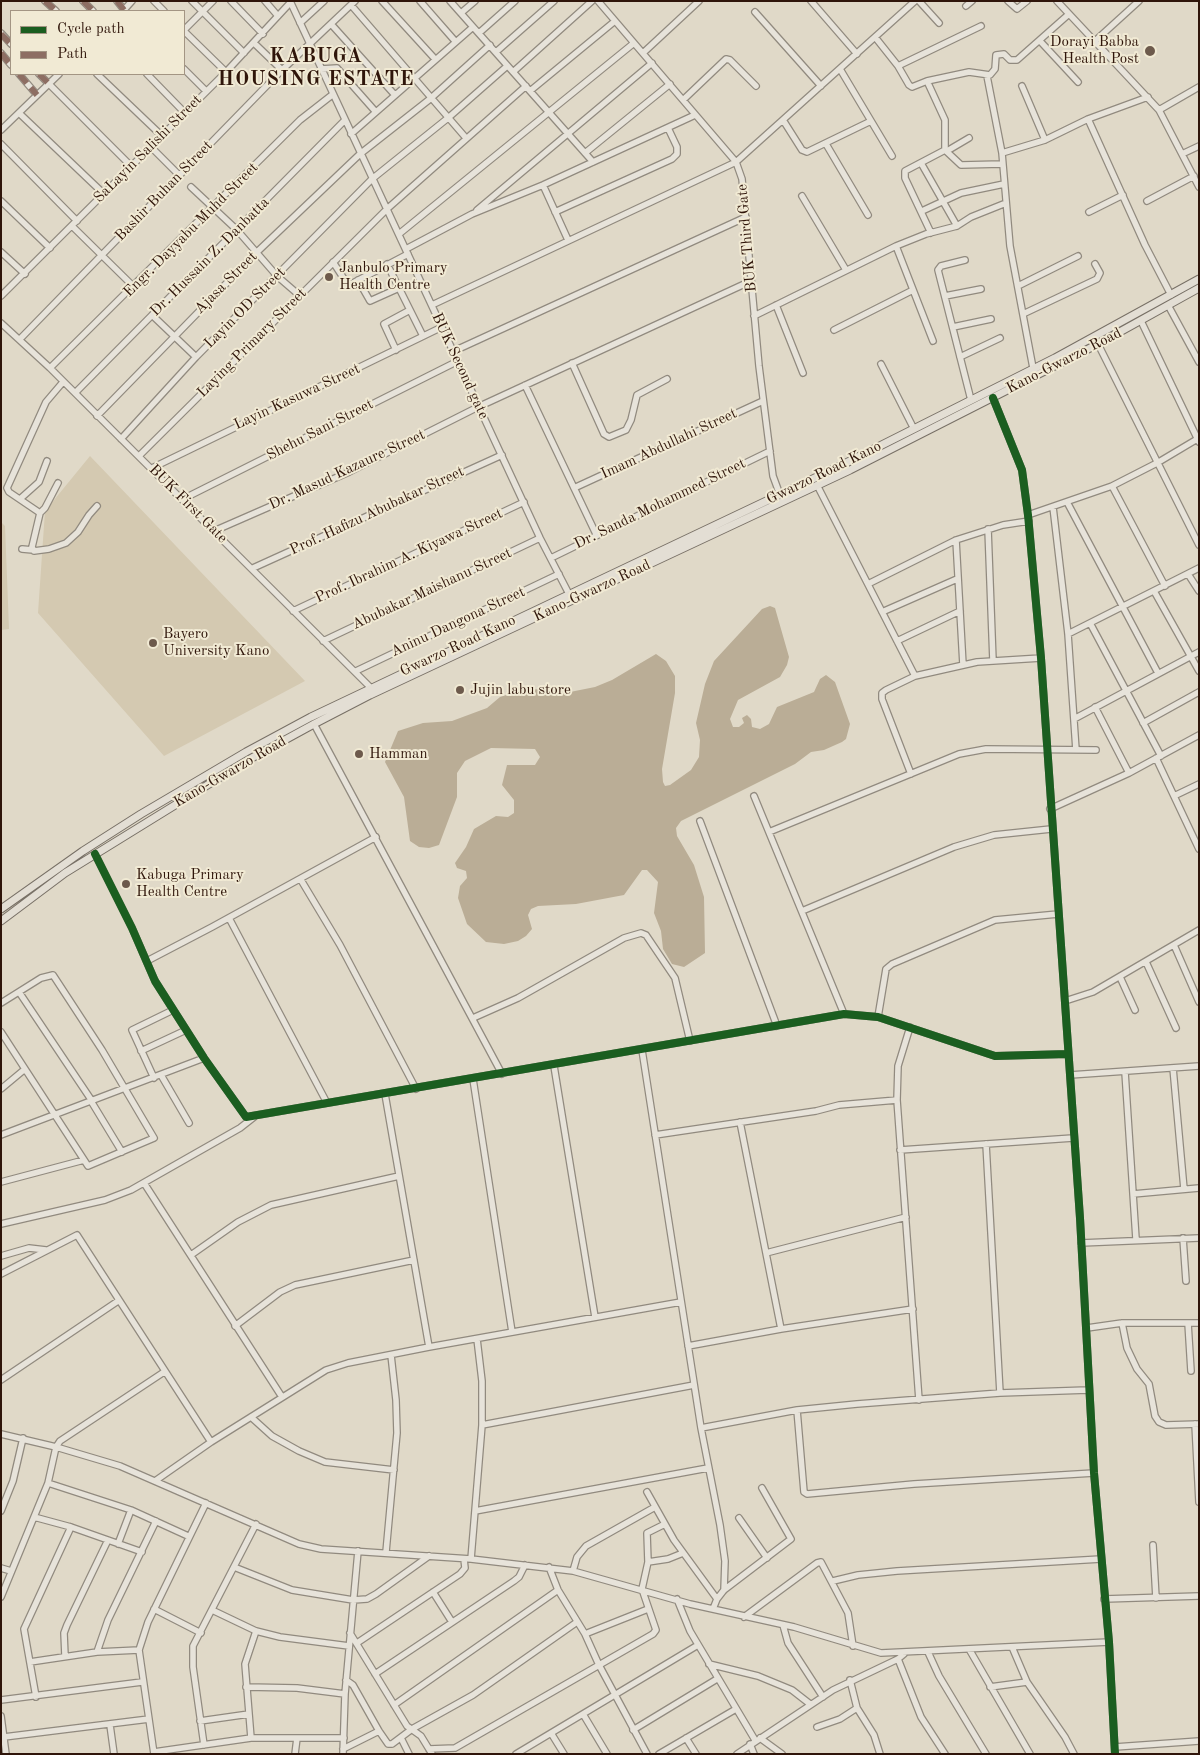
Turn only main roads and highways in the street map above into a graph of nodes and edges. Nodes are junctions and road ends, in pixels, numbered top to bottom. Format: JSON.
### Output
{"nodes":[{"id":1,"x":1199,"y":279,"type":"edge"},
{"id":2,"x":1199,"y":288,"type":"edge"},
{"id":3,"x":878,"y":447,"type":"junction"},
{"id":4,"x":881,"y":454,"type":"junction"},
{"id":5,"x":273,"y":737,"type":"junction"},
{"id":6,"x":277,"y":744,"type":"junction"},
{"id":7,"x":1,"y":908,"type":"edge"},
{"id":8,"x":1,"y":921,"type":"edge"}],
"edges":[{"from":1,"to":3,"type":"main road","name":"Gwarzo Road Kano"},
{"from":2,"to":4,"type":"main road","name":"Kano-Gwarzo Road"},
{"from":3,"to":4,"type":"main road"},
{"from":3,"to":5,"type":"main road","name":"Gwarzo Road Kano"},
{"from":4,"to":6,"type":"main road","name":"Kano-Gwarzo Road"},
{"from":5,"to":6,"type":"main road"},
{"from":5,"to":7,"type":"main road","name":"Gwarzo Road Kano"},
{"from":6,"to":8,"type":"main road","name":"Kano-Gwarzo Road"}]}
